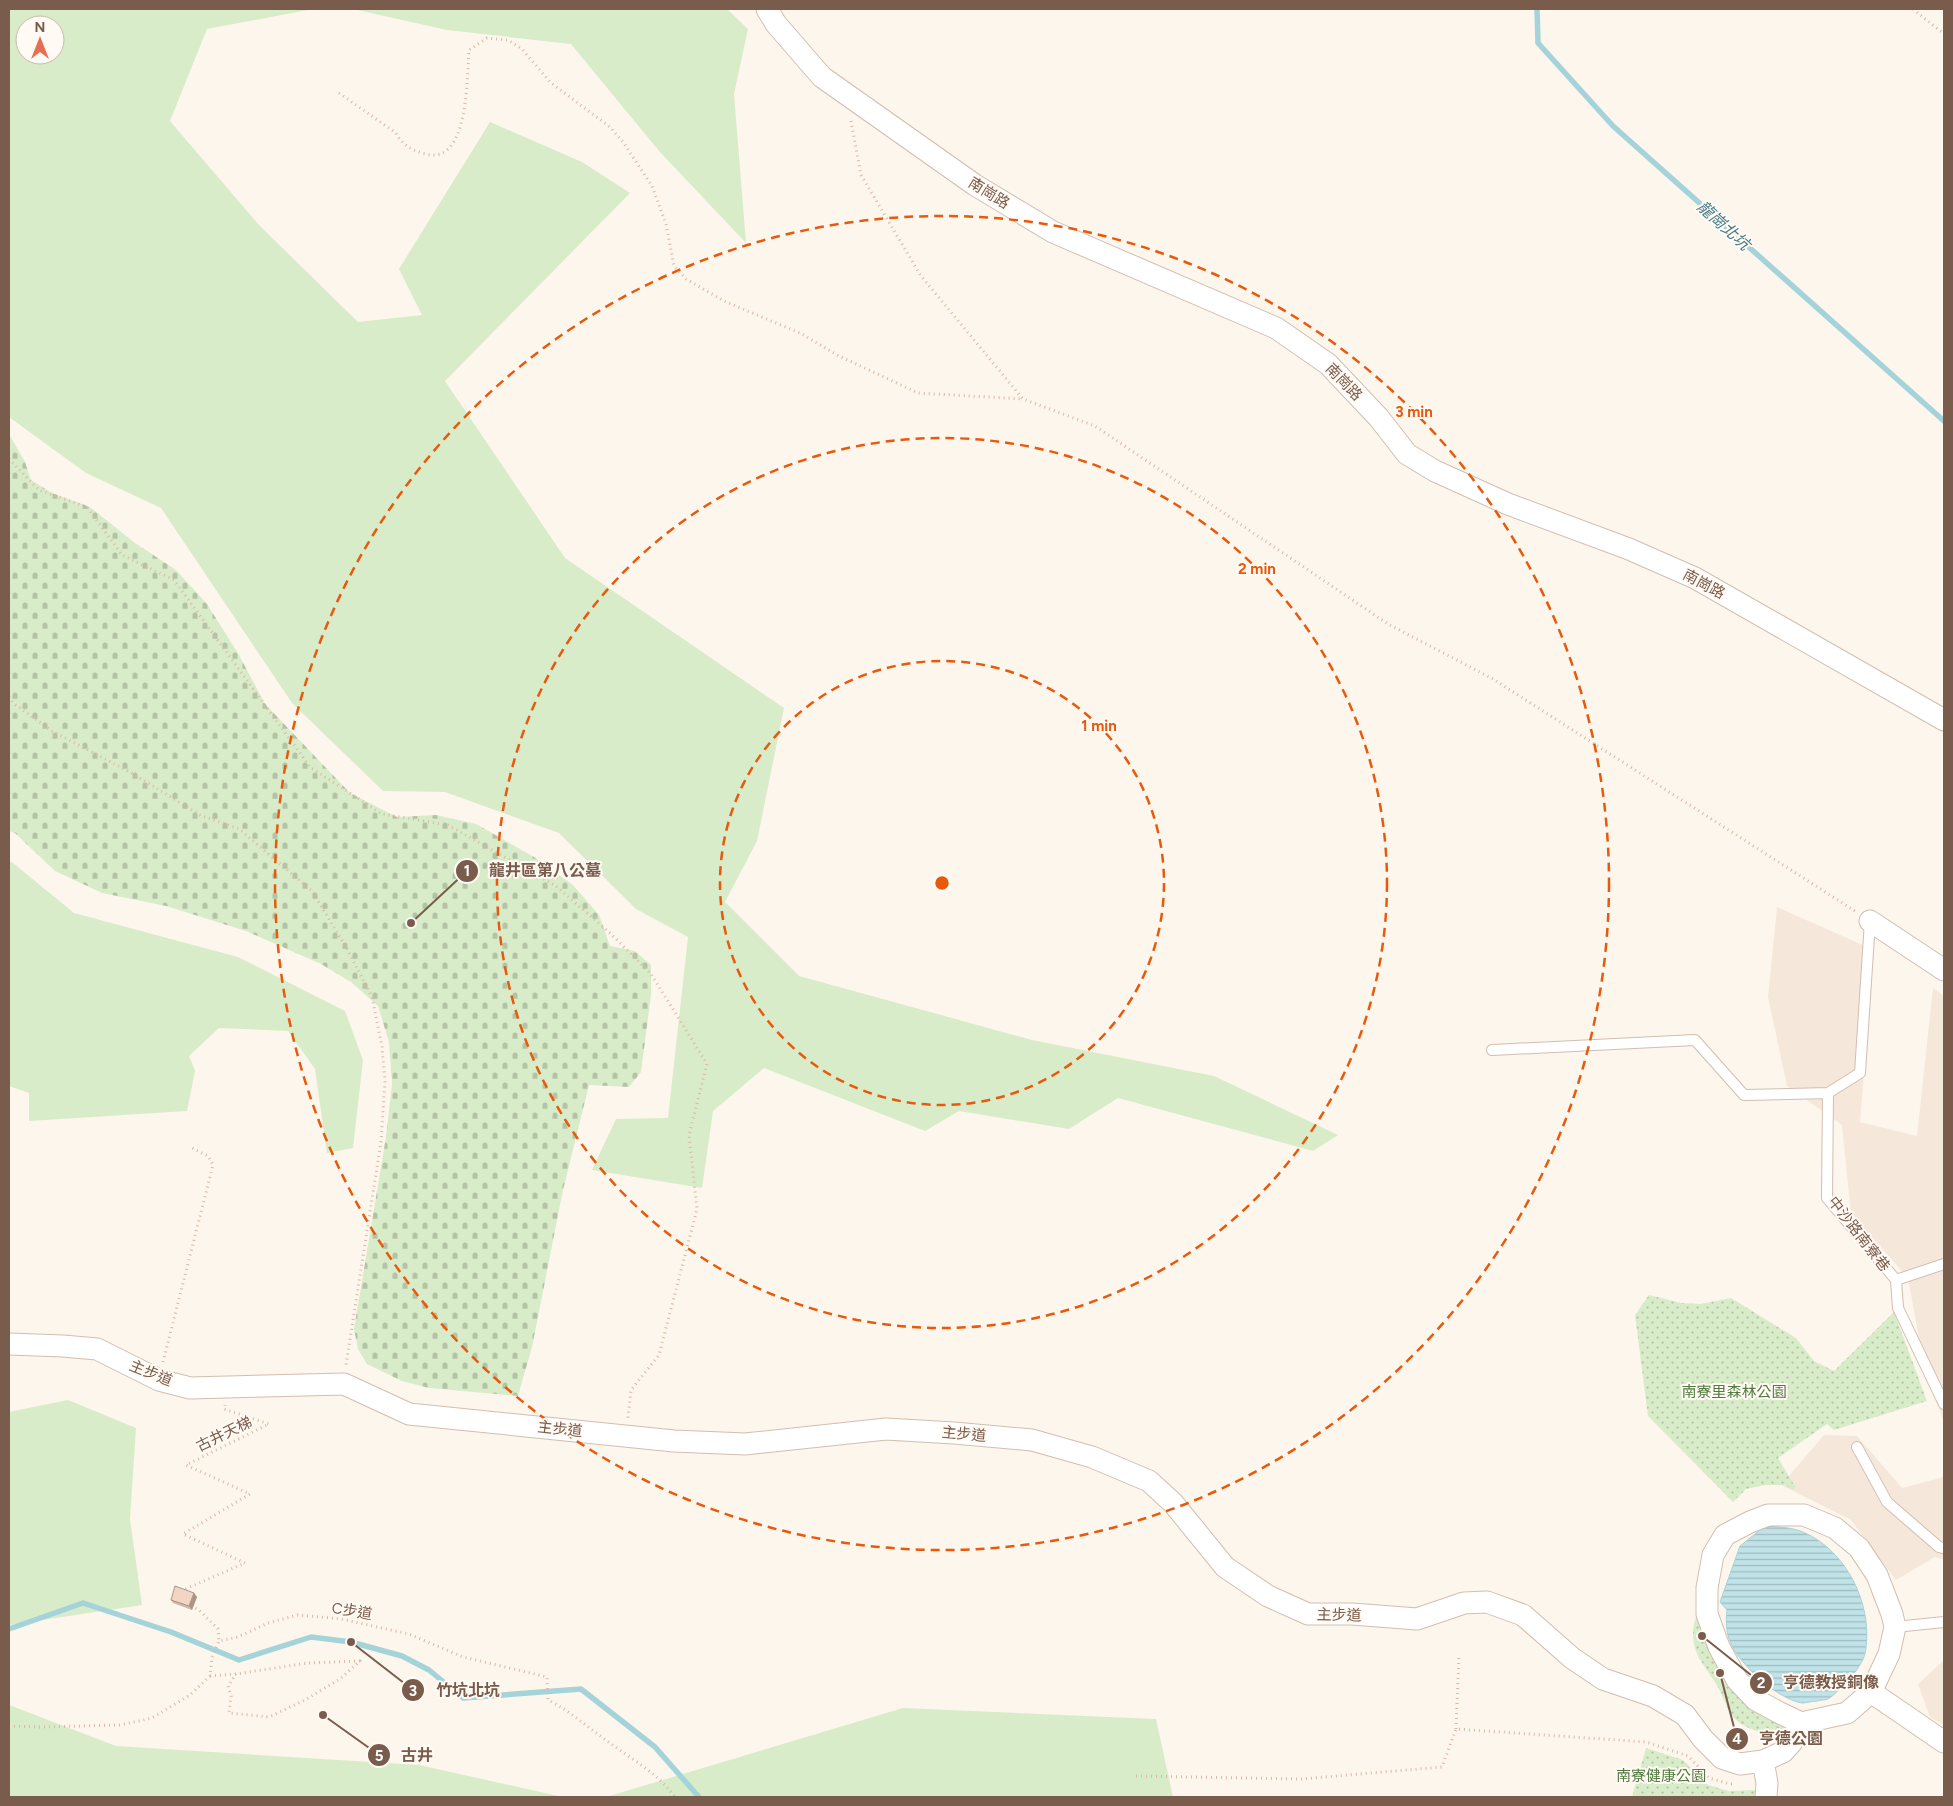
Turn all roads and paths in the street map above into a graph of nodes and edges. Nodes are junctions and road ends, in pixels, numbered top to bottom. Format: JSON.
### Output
{"nodes":[{"id":1,"x":767,"y":9,"type":"edge"},
{"id":2,"x":1913,"y":9,"type":"edge"},
{"id":3,"x":1944,"y":34,"type":"edge"},
{"id":4,"x":339,"y":93,"type":"dead end"},
{"id":5,"x":846,"y":94,"type":"junction"},
{"id":6,"x":1023,"y":399,"type":"junction"},
{"id":7,"x":9,"y":459,"type":"edge"},
{"id":8,"x":9,"y":697,"type":"edge"},
{"id":9,"x":1944,"y":720,"type":"edge"},
{"id":10,"x":1870,"y":921,"type":"junction"},
{"id":11,"x":1944,"y":970,"type":"edge"},
{"id":12,"x":1492,"y":1050,"type":"dead end"},
{"id":13,"x":1828,"y":1093,"type":"junction"},
{"id":14,"x":190,"y":1147,"type":"dead end"},
{"id":15,"x":1944,"y":1264,"type":"edge"},
{"id":16,"x":1896,"y":1280,"type":"junction"},
{"id":17,"x":9,"y":1344,"type":"edge"},
{"id":18,"x":159,"y":1380,"type":"junction"},
{"id":19,"x":344,"y":1384,"type":"junction"},
{"id":20,"x":234,"y":1386,"type":"junction"},
{"id":21,"x":1944,"y":1404,"type":"edge"},
{"id":22,"x":627,"y":1436,"type":"junction"},
{"id":23,"x":1857,"y":1447,"type":"dead end"},
{"id":24,"x":1944,"y":1548,"type":"edge"},
{"id":25,"x":178,"y":1592,"type":"edge"},
{"id":26,"x":184,"y":1603,"type":"edge"},
{"id":27,"x":1944,"y":1622,"type":"edge"},
{"id":28,"x":1895,"y":1628,"type":"junction"},
{"id":29,"x":219,"y":1641,"type":"junction"},
{"id":30,"x":1459,"y":1655,"type":"dead end"},
{"id":31,"x":236,"y":1674,"type":"junction"},
{"id":32,"x":210,"y":1676,"type":"junction"},
{"id":33,"x":1871,"y":1692,"type":"junction"},
{"id":34,"x":1801,"y":1723,"type":"junction"},
{"id":35,"x":9,"y":1726,"type":"edge"},
{"id":36,"x":1456,"y":1729,"type":"junction"},
{"id":37,"x":1944,"y":1742,"type":"edge"},
{"id":38,"x":1763,"y":1761,"type":"junction"},
{"id":39,"x":1136,"y":1776,"type":"dead end"},
{"id":40,"x":1767,"y":1790,"type":"edge"},
{"id":41,"x":674,"y":1797,"type":"edge"}],
"edges":[{"from":1,"to":5,"type":"street","name":"南崗路"},
{"from":2,"to":3,"type":"path"},
{"from":4,"to":6,"type":"path"},
{"from":5,"to":6,"type":"path"},
{"from":5,"to":9,"type":"street","name":"南崗路"},
{"from":6,"to":10,"type":"path"},
{"from":7,"to":22,"type":"path"},
{"from":8,"to":19,"type":"path"},
{"from":10,"to":11,"type":"street"},
{"from":10,"to":13,"type":"lane"},
{"from":12,"to":13,"type":"lane"},
{"from":13,"to":16,"type":"lane","name":"中沙路南寮巷"},
{"from":14,"to":18,"type":"path"},
{"from":15,"to":16,"type":"lane"},
{"from":16,"to":21,"type":"lane","name":"中沙路南寮巷"},
{"from":17,"to":18,"type":"street","name":"主步道"},
{"from":18,"to":20,"type":"street","name":"主步道"},
{"from":19,"to":20,"type":"street","name":"主步道"},
{"from":19,"to":22,"type":"street","name":"主步道"},
{"from":20,"to":25,"type":"path","name":"古井天梯"},
{"from":22,"to":38,"type":"street","name":"主步道"},
{"from":23,"to":24,"type":"lane"},
{"from":26,"to":29,"type":"path"},
{"from":27,"to":28,"type":"lane"},
{"from":28,"to":33,"type":"street"},
{"from":28,"to":34,"type":"street"},
{"from":29,"to":32,"type":"path"},
{"from":29,"to":41,"type":"path","name":"C步道"},
{"from":30,"to":36,"type":"path"},
{"from":31,"to":31,"type":"path"},
{"from":31,"to":32,"type":"path"},
{"from":32,"to":35,"type":"path"},
{"from":33,"to":34,"type":"street"},
{"from":33,"to":37,"type":"street"},
{"from":34,"to":38,"type":"street","name":"主步道"},
{"from":36,"to":39,"type":"path"},
{"from":36,"to":40,"type":"path"},
{"from":38,"to":40,"type":"street"}]}
